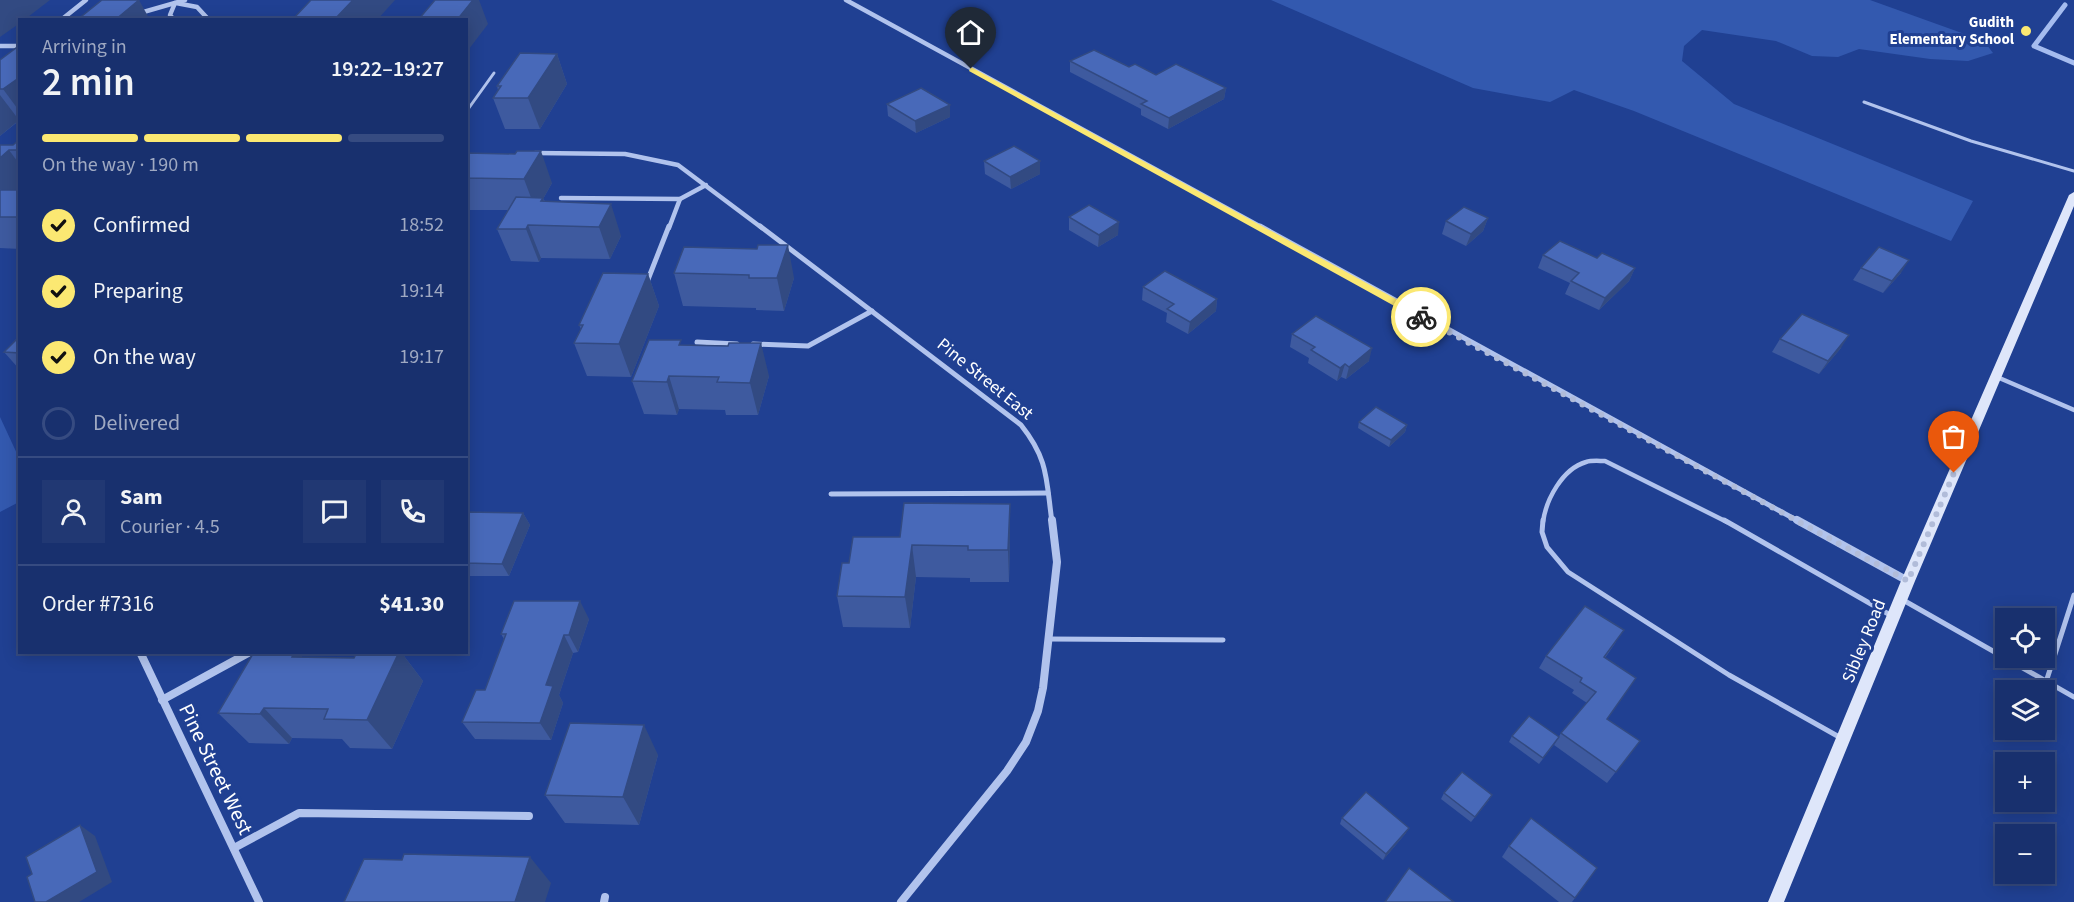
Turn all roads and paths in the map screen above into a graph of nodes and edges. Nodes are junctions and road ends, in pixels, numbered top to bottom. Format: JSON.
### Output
{"nodes":[{"id":1,"x":86,"y":0,"type":"edge"},
{"id":2,"x":185,"y":0,"type":"edge"},
{"id":3,"x":846,"y":0,"type":"edge"},
{"id":4,"x":175,"y":3,"type":"junction"},
{"id":5,"x":130,"y":16,"type":"edge"},
{"id":6,"x":64,"y":18,"type":"edge"},
{"id":7,"x":172,"y":18,"type":"edge"},
{"id":8,"x":207,"y":18,"type":"edge"},
{"id":9,"x":0,"y":46,"type":"edge"},
{"id":10,"x":18,"y":46,"type":"edge"},
{"id":11,"x":494,"y":73,"type":"dead end"},
{"id":12,"x":1864,"y":102,"type":"dead end"},
{"id":13,"x":468,"y":109,"type":"edge"},
{"id":14,"x":530,"y":153,"type":"edge"},
{"id":15,"x":2074,"y":171,"type":"edge"},
{"id":16,"x":706,"y":185,"type":"junction"},
{"id":17,"x":2074,"y":195,"type":"edge"},
{"id":18,"x":561,"y":198,"type":"dead end"},
{"id":19,"x":680,"y":199,"type":"junction"},
{"id":20,"x":647,"y":283,"type":"edge"},
{"id":21,"x":872,"y":311,"type":"junction"},
{"id":22,"x":697,"y":342,"type":"dead end"},
{"id":23,"x":1995,"y":377,"type":"junction"},
{"id":24,"x":2074,"y":410,"type":"edge"},
{"id":25,"x":1048,"y":493,"type":"junction"},
{"id":26,"x":831,"y":494,"type":"dead end"},
{"id":27,"x":1908,"y":581,"type":"junction"},
{"id":28,"x":2074,"y":595,"type":"edge"},
{"id":29,"x":1900,"y":599,"type":"junction"},
{"id":30,"x":1893,"y":617,"type":"junction"},
{"id":31,"x":1048,"y":639,"type":"junction"},
{"id":32,"x":1223,"y":640,"type":"dead end"},
{"id":33,"x":141,"y":654,"type":"edge"},
{"id":34,"x":246,"y":654,"type":"edge"},
{"id":35,"x":2044,"y":680,"type":"edge"},
{"id":36,"x":2046,"y":680,"type":"edge"},
{"id":37,"x":2055,"y":686,"type":"edge"},
{"id":38,"x":2074,"y":697,"type":"edge"},
{"id":39,"x":162,"y":699,"type":"junction"},
{"id":40,"x":1844,"y":739,"type":"junction"},
{"id":41,"x":529,"y":816,"type":"dead end"},
{"id":42,"x":234,"y":848,"type":"junction"},
{"id":43,"x":260,"y":902,"type":"edge"},
{"id":44,"x":901,"y":902,"type":"edge"},
{"id":45,"x":1776,"y":902,"type":"edge"}],
"edges":[{"from":1,"to":6,"type":"street"},
{"from":2,"to":4,"type":"street"},
{"from":3,"to":27,"type":"street"},
{"from":4,"to":5,"type":"street"},
{"from":4,"to":7,"type":"street"},
{"from":4,"to":8,"type":"street"},
{"from":9,"to":10,"type":"street"},
{"from":11,"to":13,"type":"lane"},
{"from":12,"to":15,"type":"lane"},
{"from":14,"to":16,"type":"street","name":"Pine Street East"},
{"from":16,"to":19,"type":"street"},
{"from":16,"to":21,"type":"street","name":"Pine Street East"},
{"from":17,"to":23,"type":"main road","name":"Sibley Road"},
{"from":18,"to":19,"type":"street"},
{"from":19,"to":20,"type":"street"},
{"from":21,"to":22,"type":"street"},
{"from":21,"to":25,"type":"street","name":"Pine Street East"},
{"from":23,"to":24,"type":"lane"},
{"from":23,"to":27,"type":"main road","name":"Sibley Road"},
{"from":25,"to":26,"type":"street"},
{"from":25,"to":31,"type":"street","name":"Pine Street East"},
{"from":27,"to":29,"type":"main road","name":"Sibley Road"},
{"from":28,"to":36,"type":"lane"},
{"from":29,"to":30,"type":"main road","name":"Sibley Road"},
{"from":29,"to":35,"type":"lane"},
{"from":30,"to":40,"type":"main road","name":"Sibley Road"},
{"from":30,"to":40,"type":"lane"},
{"from":31,"to":32,"type":"lane"},
{"from":31,"to":44,"type":"street","name":"Pine Street East"},
{"from":33,"to":39,"type":"street","name":"Pine Street West"},
{"from":34,"to":39,"type":"street"},
{"from":37,"to":38,"type":"lane"},
{"from":39,"to":42,"type":"street","name":"Pine Street West"},
{"from":40,"to":45,"type":"main road","name":"Sibley Road"},
{"from":41,"to":42,"type":"street"},
{"from":42,"to":43,"type":"street","name":"Pine Street West"}]}
